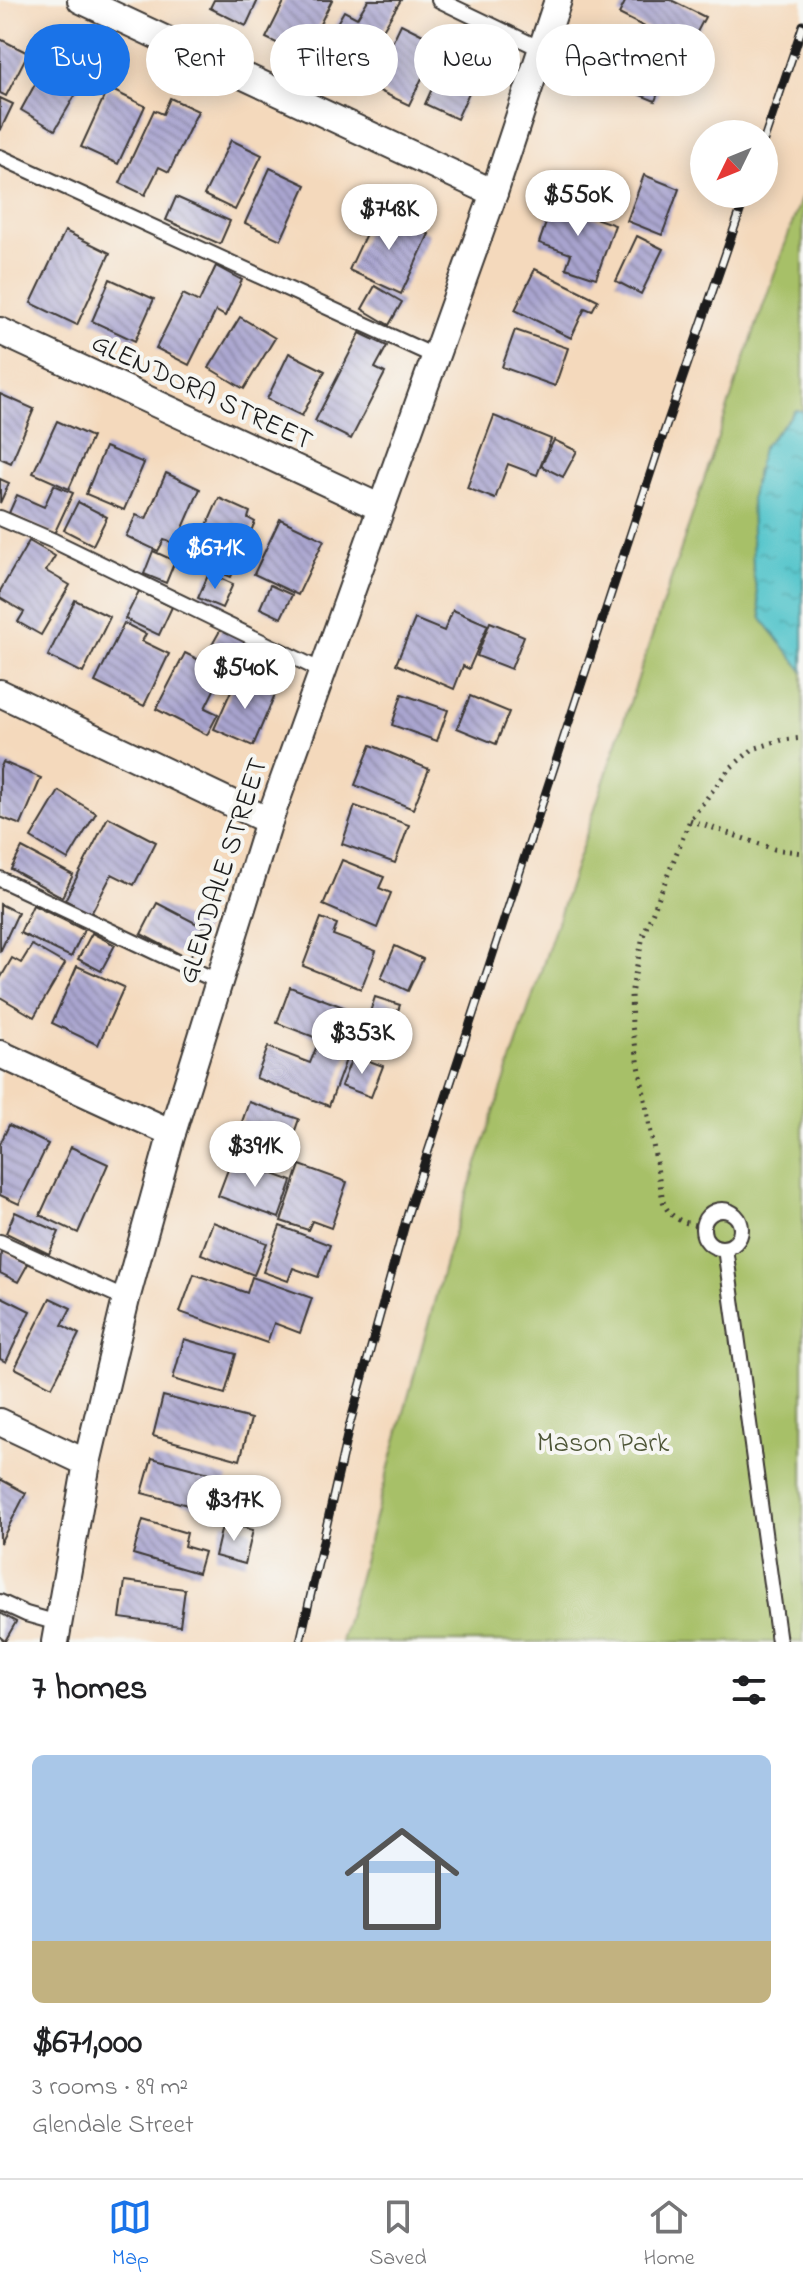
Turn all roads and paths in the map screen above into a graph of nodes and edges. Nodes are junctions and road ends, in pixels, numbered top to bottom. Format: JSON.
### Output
{"nodes":[{"id":1,"x":81,"y":0,"type":"edge"},
{"id":2,"x":439,"y":0,"type":"edge"},
{"id":3,"x":558,"y":0,"type":"edge"},
{"id":4,"x":550,"y":24,"type":"edge"},
{"id":5,"x":536,"y":47,"type":"edge"},
{"id":6,"x":536,"y":64,"type":"edge"},
{"id":7,"x":0,"y":157,"type":"edge"},
{"id":8,"x":494,"y":193,"type":"junction"},
{"id":9,"x":0,"y":331,"type":"edge"},
{"id":10,"x":434,"y":356,"type":"junction"},
{"id":11,"x":379,"y":507,"type":"junction"},
{"id":12,"x":0,"y":518,"type":"edge"},
{"id":13,"x":322,"y":671,"type":"junction"},
{"id":14,"x":0,"y":693,"type":"edge"},
{"id":15,"x":803,"y":738,"type":"edge"},
{"id":16,"x":690,"y":820,"type":"junction"},
{"id":17,"x":269,"y":821,"type":"junction"},
{"id":18,"x":803,"y":853,"type":"edge"},
{"id":19,"x":0,"y":879,"type":"edge"},
{"id":20,"x":219,"y":982,"type":"junction"},
{"id":21,"x":0,"y":1054,"type":"edge"},
{"id":22,"x":172,"y":1133,"type":"junction"},
{"id":23,"x":703,"y":1226,"type":"junction"},
{"id":24,"x":0,"y":1242,"type":"edge"},
{"id":25,"x":725,"y":1248,"type":"junction"},
{"id":26,"x":126,"y":1299,"type":"junction"},
{"id":27,"x":0,"y":1422,"type":"edge"},
{"id":28,"x":87,"y":1463,"type":"junction"},
{"id":29,"x":0,"y":1602,"type":"edge"},
{"id":30,"x":56,"y":1633,"type":"edge"},
{"id":31,"x":779,"y":1642,"type":"edge"}],
"edges":[{"from":1,"to":8,"type":"street"},
{"from":2,"to":5,"type":"lane"},
{"from":3,"to":4,"type":"street","name":"GLENDALE STREET"},
{"from":6,"to":8,"type":"street","name":"GLENDALE STREET"},
{"from":7,"to":10,"type":"lane"},
{"from":8,"to":10,"type":"street","name":"GLENDALE STREET"},
{"from":9,"to":11,"type":"street","name":"GLENDORA STREET"},
{"from":10,"to":11,"type":"street","name":"GLENDALE STREET"},
{"from":11,"to":13,"type":"street","name":"GLENDALE STREET"},
{"from":12,"to":13,"type":"lane"},
{"from":13,"to":17,"type":"street","name":"GLENDALE STREET"},
{"from":14,"to":17,"type":"street"},
{"from":15,"to":16,"type":"path"},
{"from":16,"to":18,"type":"path"},
{"from":16,"to":23,"type":"path"},
{"from":17,"to":20,"type":"street","name":"GLENDALE STREET"},
{"from":19,"to":20,"type":"lane"},
{"from":20,"to":22,"type":"street","name":"GLENDALE STREET"},
{"from":21,"to":22,"type":"street"},
{"from":22,"to":26,"type":"street","name":"GLENDALE STREET"},
{"from":23,"to":25,"type":"lane"},
{"from":23,"to":25,"type":"lane"},
{"from":24,"to":26,"type":"lane"},
{"from":25,"to":31,"type":"lane"},
{"from":26,"to":28,"type":"street","name":"GLENDALE STREET"},
{"from":27,"to":28,"type":"street"},
{"from":28,"to":30,"type":"street","name":"GLENDALE STREET"},
{"from":29,"to":30,"type":"lane"}]}
